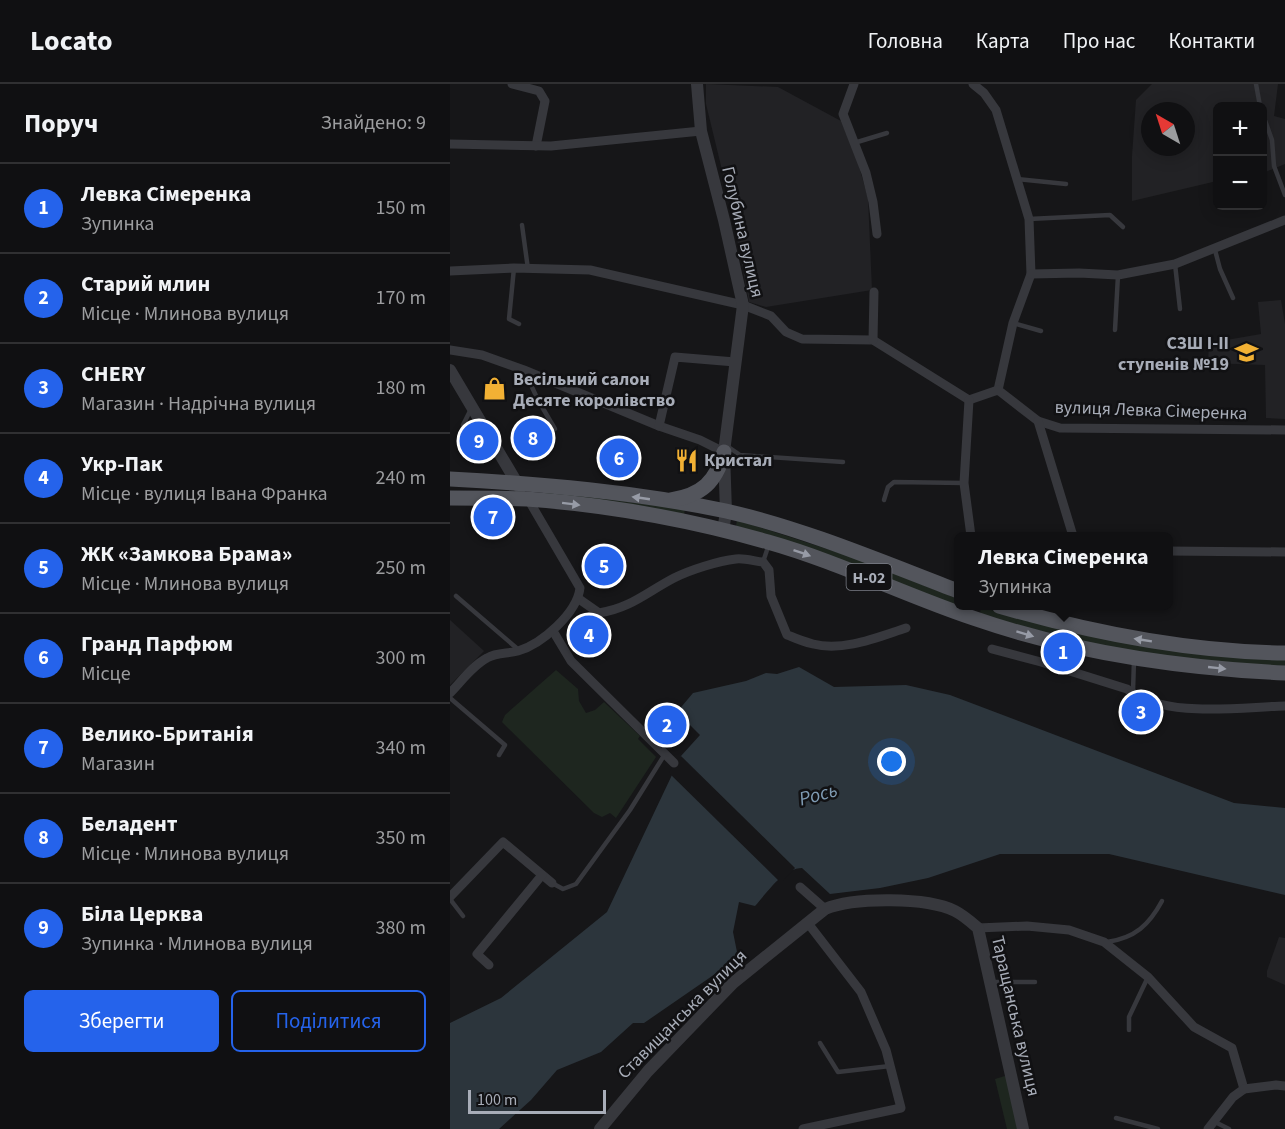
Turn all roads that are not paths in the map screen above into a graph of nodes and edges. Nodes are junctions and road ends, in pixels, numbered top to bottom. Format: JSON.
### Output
{"nodes":[{"id":1,"x":512,"y":84,"type":"edge"},
{"id":2,"x":697,"y":84,"type":"edge"},
{"id":3,"x":854,"y":84,"type":"edge"},
{"id":4,"x":973,"y":84,"type":"edge"},
{"id":5,"x":1252,"y":84,"type":"edge"},
{"id":6,"x":1256,"y":84,"type":"edge"},
{"id":7,"x":1259,"y":102,"type":"edge"},
{"id":8,"x":1267,"y":124,"type":"edge"},
{"id":9,"x":701,"y":131,"type":"junction"},
{"id":10,"x":887,"y":132,"type":"dead end"},
{"id":11,"x":854,"y":143,"type":"junction"},
{"id":12,"x":450,"y":144,"type":"edge"},
{"id":13,"x":536,"y":146,"type":"junction"},
{"id":14,"x":1017,"y":179,"type":"junction"},
{"id":15,"x":1066,"y":184,"type":"dead end"},
{"id":16,"x":1285,"y":195,"type":"edge"},
{"id":17,"x":1029,"y":219,"type":"junction"},
{"id":18,"x":1285,"y":220,"type":"edge"},
{"id":19,"x":522,"y":225,"type":"dead end"},
{"id":20,"x":1123,"y":227,"type":"dead end"},
{"id":21,"x":877,"y":234,"type":"dead end"},
{"id":22,"x":1215,"y":250,"type":"junction"},
{"id":23,"x":1175,"y":264,"type":"junction"},
{"id":24,"x":514,"y":268,"type":"junction"},
{"id":25,"x":528,"y":269,"type":"junction"},
{"id":26,"x":450,"y":271,"type":"edge"},
{"id":27,"x":1031,"y":274,"type":"junction"},
{"id":28,"x":1118,"y":275,"type":"junction"},
{"id":29,"x":874,"y":292,"type":"dead end"},
{"id":30,"x":1233,"y":298,"type":"dead end"},
{"id":31,"x":743,"y":305,"type":"junction"},
{"id":32,"x":1180,"y":309,"type":"dead end"},
{"id":33,"x":1013,"y":323,"type":"junction"},
{"id":34,"x":519,"y":324,"type":"dead end"},
{"id":35,"x":1115,"y":330,"type":"dead end"},
{"id":36,"x":1041,"y":331,"type":"dead end"},
{"id":37,"x":873,"y":340,"type":"junction"},
{"id":38,"x":450,"y":350,"type":"edge"},
{"id":39,"x":735,"y":362,"type":"junction"},
{"id":40,"x":450,"y":370,"type":"edge"},
{"id":41,"x":524,"y":370,"type":"junction"},
{"id":42,"x":998,"y":390,"type":"junction"},
{"id":43,"x":969,"y":400,"type":"junction"},
{"id":44,"x":472,"y":407,"type":"junction"},
{"id":45,"x":1038,"y":421,"type":"junction"},
{"id":46,"x":659,"y":426,"type":"junction"},
{"id":47,"x":555,"y":429,"type":"dead end"},
{"id":48,"x":1285,"y":430,"type":"edge"},
{"id":49,"x":496,"y":446,"type":"junction"},
{"id":50,"x":724,"y":448,"type":"junction"},
{"id":51,"x":843,"y":462,"type":"dead end"},
{"id":52,"x":450,"y":479,"type":"edge"},
{"id":53,"x":518,"y":483,"type":"junction"},
{"id":54,"x":964,"y":483,"type":"junction"},
{"id":55,"x":450,"y":498,"type":"edge"},
{"id":56,"x":528,"y":499,"type":"junction"},
{"id":57,"x":884,"y":500,"type":"dead end"},
{"id":58,"x":664,"y":501,"type":"junction"},
{"id":59,"x":726,"y":512,"type":"junction"},
{"id":60,"x":723,"y":531,"type":"junction"},
{"id":61,"x":970,"y":532,"type":"edge"},
{"id":62,"x":1071,"y":532,"type":"edge"},
{"id":63,"x":770,"y":542,"type":"junction"},
{"id":64,"x":1173,"y":551,"type":"edge"},
{"id":65,"x":1285,"y":552,"type":"edge"},
{"id":66,"x":763,"y":562,"type":"junction"},
{"id":67,"x":954,"y":590,"type":"edge"},
{"id":68,"x":456,"y":596,"type":"dead end"},
{"id":69,"x":579,"y":599,"type":"junction"},
{"id":70,"x":954,"y":605,"type":"edge"},
{"id":71,"x":1013,"y":610,"type":"edge"},
{"id":72,"x":974,"y":612,"type":"edge"},
{"id":73,"x":906,"y":628,"type":"dead end"},
{"id":74,"x":553,"y":631,"type":"junction"},
{"id":75,"x":992,"y":649,"type":"dead end"},
{"id":76,"x":520,"y":651,"type":"junction"},
{"id":77,"x":1285,"y":653,"type":"edge"},
{"id":78,"x":1135,"y":659,"type":"junction"},
{"id":79,"x":1285,"y":673,"type":"edge"},
{"id":80,"x":450,"y":693,"type":"edge"},
{"id":81,"x":1133,"y":694,"type":"junction"},
{"id":82,"x":450,"y":698,"type":"edge"},
{"id":83,"x":1285,"y":705,"type":"edge"},
{"id":84,"x":499,"y":754,"type":"dead end"},
{"id":85,"x":665,"y":754,"type":"junction"},
{"id":86,"x":674,"y":763,"type":"dead end"},
{"id":87,"x":542,"y":875,"type":"junction"},
{"id":88,"x":552,"y":883,"type":"joint"},
{"id":89,"x":800,"y":887,"type":"dead end"},
{"id":90,"x":450,"y":898,"type":"edge"},
{"id":91,"x":1162,"y":901,"type":"dead end"},
{"id":92,"x":825,"y":909,"type":"junction"},
{"id":93,"x":463,"y":916,"type":"dead end"},
{"id":94,"x":807,"y":922,"type":"junction"},
{"id":95,"x":978,"y":928,"type":"junction"},
{"id":96,"x":1104,"y":942,"type":"junction"},
{"id":97,"x":489,"y":965,"type":"dead end"},
{"id":98,"x":1148,"y":976,"type":"junction"},
{"id":99,"x":990,"y":982,"type":"junction"},
{"id":100,"x":1035,"y":982,"type":"dead end"},
{"id":101,"x":1129,"y":1030,"type":"dead end"},
{"id":102,"x":820,"y":1043,"type":"dead end"},
{"id":103,"x":890,"y":1066,"type":"junction"},
{"id":104,"x":1285,"y":1086,"type":"edge"},
{"id":105,"x":1244,"y":1089,"type":"junction"},
{"id":106,"x":1116,"y":1118,"type":"dead end"},
{"id":107,"x":1211,"y":1125,"type":"edge"},
{"id":108,"x":600,"y":1129,"type":"edge"},
{"id":109,"x":803,"y":1129,"type":"edge"},
{"id":110,"x":1023,"y":1129,"type":"edge"},
{"id":111,"x":1158,"y":1129,"type":"edge"},
{"id":112,"x":1229,"y":1129,"type":"edge"}],
"edges":[{"from":1,"to":13,"type":"street"},
{"from":2,"to":9,"type":"street","name":"Голубина вулиця"},
{"from":3,"to":11,"type":"street"},
{"from":4,"to":14,"type":"street"},
{"from":5,"to":6,"type":"lane"},
{"from":6,"to":7,"type":"lane"},
{"from":8,"to":16,"type":"lane"},
{"from":9,"to":13,"type":"street"},
{"from":9,"to":31,"type":"street","name":"Голубина вулиця"},
{"from":10,"to":11,"type":"lane"},
{"from":11,"to":21,"type":"street"},
{"from":12,"to":13,"type":"street"},
{"from":14,"to":15,"type":"lane"},
{"from":14,"to":17,"type":"street"},
{"from":17,"to":20,"type":"lane"},
{"from":17,"to":27,"type":"street"},
{"from":18,"to":22,"type":"street"},
{"from":19,"to":25,"type":"lane"},
{"from":22,"to":23,"type":"street"},
{"from":22,"to":30,"type":"lane"},
{"from":23,"to":28,"type":"street"},
{"from":23,"to":32,"type":"lane"},
{"from":24,"to":25,"type":"street"},
{"from":24,"to":26,"type":"street"},
{"from":24,"to":34,"type":"lane"},
{"from":25,"to":31,"type":"street"},
{"from":27,"to":28,"type":"street"},
{"from":27,"to":33,"type":"street"},
{"from":28,"to":35,"type":"lane"},
{"from":29,"to":37,"type":"street"},
{"from":31,"to":37,"type":"street"},
{"from":31,"to":39,"type":"street","name":"Голубина вулиця"},
{"from":33,"to":36,"type":"lane"},
{"from":33,"to":42,"type":"street"},
{"from":37,"to":43,"type":"street"},
{"from":38,"to":41,"type":"street"},
{"from":39,"to":46,"type":"street"},
{"from":39,"to":50,"type":"street","name":"Голубина вулиця"},
{"from":40,"to":44,"type":"street"},
{"from":41,"to":46,"type":"street"},
{"from":41,"to":47,"type":"lane"},
{"from":42,"to":43,"type":"street"},
{"from":42,"to":45,"type":"street","name":"вулиця Левка Сімеренка"},
{"from":43,"to":54,"type":"street"},
{"from":44,"to":49,"type":"street"},
{"from":44,"to":49,"type":"lane"},
{"from":45,"to":48,"type":"street","name":"вулиця Левка Сімеренка"},
{"from":45,"to":62,"type":"street"},
{"from":46,"to":50,"type":"street"},
{"from":49,"to":53,"type":"street"},
{"from":50,"to":51,"type":"lane"},
{"from":50,"to":58,"type":"main road"},
{"from":50,"to":59,"type":"street","name":"Голубина вулиця"},
{"from":52,"to":53,"type":"main road","number":"Н-02"},
{"from":53,"to":56,"type":"street"},
{"from":58,"to":53,"type":"main road","number":"Н-02","one_way":true},
{"from":54,"to":57,"type":"lane"},
{"from":54,"to":61,"type":"street"},
{"from":55,"to":56,"type":"main road","number":"Н-02"},
{"from":56,"to":60,"type":"main road","number":"Н-02","one_way":true},
{"from":56,"to":69,"type":"street"},
{"from":58,"to":59,"type":"main road","number":"Н-02"},
{"from":59,"to":60,"type":"street","name":"Голубина вулиця"},
{"from":59,"to":67,"type":"main road","number":"Н-02"},
{"from":60,"to":63,"type":"main road","number":"Н-02"},
{"from":63,"to":66,"type":"lane"},
{"from":63,"to":70,"type":"main road","number":"Н-02","one_way":true},
{"from":64,"to":65,"type":"street"},
{"from":66,"to":69,"type":"street"},
{"from":66,"to":73,"type":"street"},
{"from":68,"to":76,"type":"lane"},
{"from":69,"to":74,"type":"street"},
{"from":77,"to":71,"type":"main road","one_way":true},
{"from":72,"to":78,"type":"main road","number":"Н-02","one_way":true},
{"from":74,"to":76,"type":"street"},
{"from":74,"to":85,"type":"street"},
{"from":75,"to":81,"type":"street"},
{"from":76,"to":80,"type":"street"},
{"from":78,"to":79,"type":"main road","number":"Н-02","one_way":true},
{"from":78,"to":81,"type":"lane"},
{"from":81,"to":83,"type":"street"},
{"from":82,"to":84,"type":"lane"},
{"from":85,"to":86,"type":"street"},
{"from":85,"to":88,"type":"lane"},
{"from":87,"to":88,"type":"street"},
{"from":87,"to":90,"type":"street"},
{"from":87,"to":97,"type":"street"},
{"from":89,"to":92,"type":"street"},
{"from":90,"to":93,"type":"lane"},
{"from":91,"to":96,"type":"lane"},
{"from":92,"to":94,"type":"street","name":"Ставищанська вулиця"},
{"from":92,"to":95,"type":"street","name":"Таращанська вулиця"},
{"from":94,"to":103,"type":"street"},
{"from":94,"to":108,"type":"street","name":"Ставищанська вулиця"},
{"from":95,"to":96,"type":"street"},
{"from":95,"to":99,"type":"street","name":"Таращанська вулиця"},
{"from":96,"to":98,"type":"street"},
{"from":98,"to":101,"type":"lane"},
{"from":98,"to":105,"type":"street"},
{"from":99,"to":100,"type":"lane"},
{"from":99,"to":110,"type":"street","name":"Таращанська вулиця"},
{"from":102,"to":103,"type":"lane"},
{"from":103,"to":109,"type":"street"},
{"from":104,"to":105,"type":"street"},
{"from":105,"to":107,"type":"street"},
{"from":106,"to":111,"type":"lane"},
{"from":107,"to":112,"type":"lane"}]}
